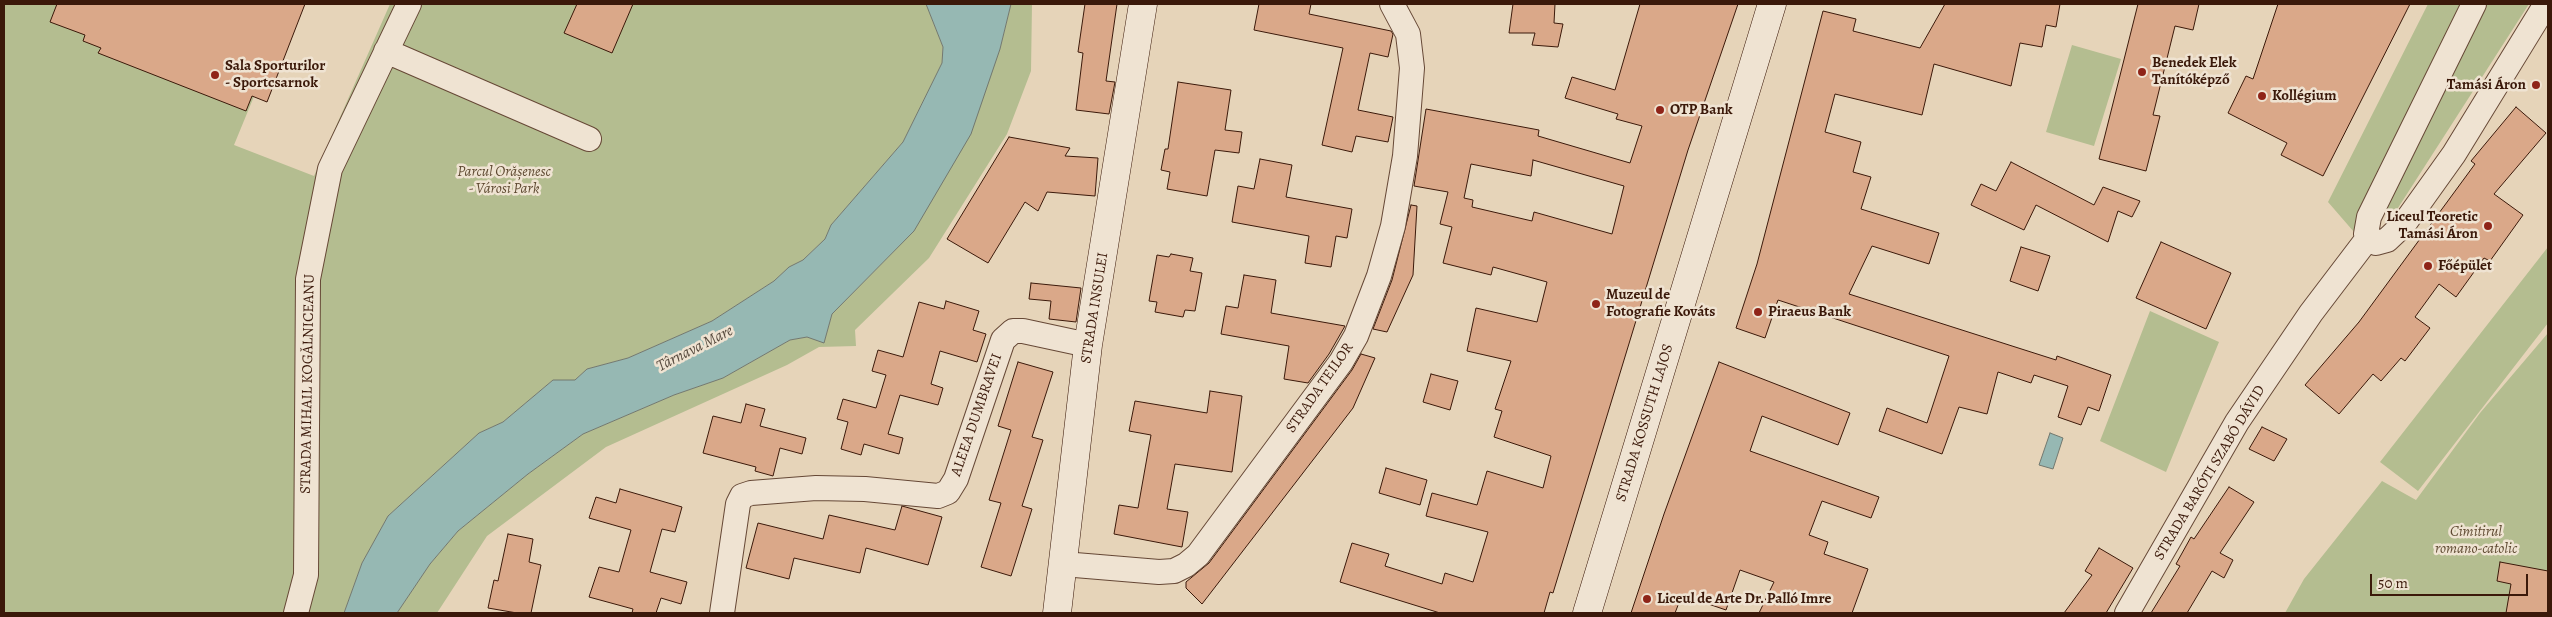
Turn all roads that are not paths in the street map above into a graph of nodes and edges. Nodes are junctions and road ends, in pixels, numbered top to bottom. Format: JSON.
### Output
{"nodes":[{"id":1,"x":409,"y":4,"type":"edge"},
{"id":2,"x":1143,"y":4,"type":"edge"},
{"id":3,"x":1392,"y":4,"type":"edge"},
{"id":4,"x":1772,"y":4,"type":"edge"},
{"id":5,"x":2474,"y":4,"type":"edge"},
{"id":6,"x":2546,"y":4,"type":"edge"},
{"id":7,"x":386,"y":51,"type":"junction"},
{"id":8,"x":589,"y":139,"type":"dead end"},
{"id":9,"x":2368,"y":238,"type":"junction"},
{"id":10,"x":1088,"y":345,"type":"junction"},
{"id":11,"x":1064,"y":564,"type":"junction"},
{"id":12,"x":296,"y":613,"type":"edge"},
{"id":13,"x":722,"y":613,"type":"edge"},
{"id":14,"x":1057,"y":613,"type":"edge"},
{"id":15,"x":1587,"y":613,"type":"edge"},
{"id":16,"x":2127,"y":613,"type":"edge"}],
"edges":[{"from":1,"to":7,"type":"street","name":"STRADA MIHAIL KOGĂLNICEANU"},
{"from":2,"to":10,"type":"main road","name":"STRADA INSULEI"},
{"from":3,"to":11,"type":"street","name":"STRADA TEILOR"},
{"from":4,"to":15,"type":"main road","name":"STRADA KOSSUTH LAJOS"},
{"from":5,"to":9,"type":"street"},
{"from":6,"to":9,"type":"street"},
{"from":7,"to":8,"type":"street"},
{"from":7,"to":12,"type":"street","name":"STRADA MIHAIL KOGĂLNICEANU"},
{"from":9,"to":16,"type":"street","name":"STRADA BARÓTI SZABÓ DÁVID"},
{"from":10,"to":11,"type":"main road","name":"STRADA INSULEI"},
{"from":10,"to":13,"type":"street","name":"ALEEA DUMBRAVEI"},
{"from":11,"to":14,"type":"main road","name":"STRADA INSULEI"}]}
